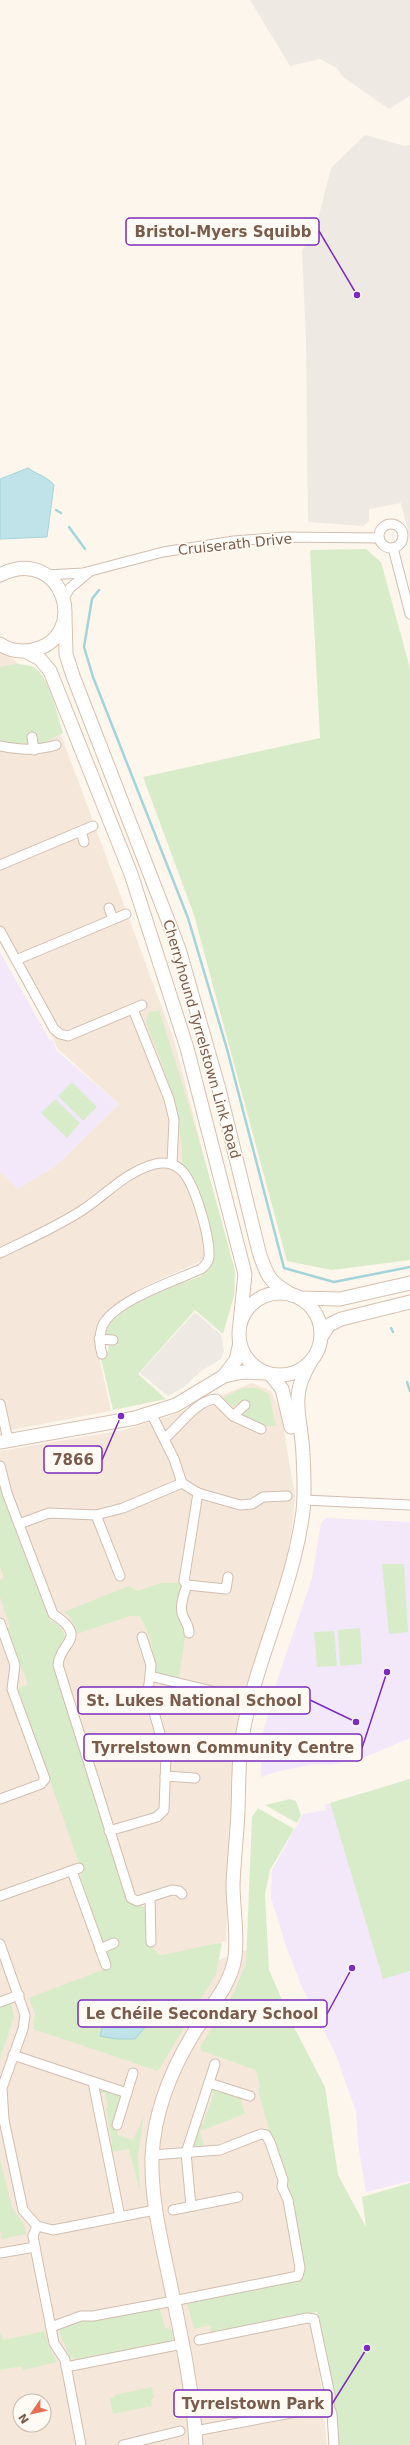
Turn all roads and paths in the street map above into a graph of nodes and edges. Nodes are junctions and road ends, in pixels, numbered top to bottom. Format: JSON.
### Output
{"nodes":[{"id":1,"x":379,"y":538,"type":"junction"},
{"id":2,"x":393,"y":548,"type":"junction"},
{"id":3,"x":93,"y":570,"type":"junction"},
{"id":4,"x":0,"y":575,"type":"edge"},
{"id":5,"x":47,"y":575,"type":"junction"},
{"id":6,"x":64,"y":598,"type":"junction"},
{"id":7,"x":410,"y":614,"type":"edge"},
{"id":8,"x":65,"y":617,"type":"junction"},
{"id":9,"x":0,"y":644,"type":"edge"},
{"id":10,"x":19,"y":651,"type":"junction"},
{"id":11,"x":0,"y":652,"type":"edge"},
{"id":12,"x":32,"y":737,"type":"dead end"},
{"id":13,"x":56,"y":745,"type":"dead end"},
{"id":14,"x":0,"y":746,"type":"edge"},
{"id":15,"x":34,"y":750,"type":"junction"},
{"id":16,"x":93,"y":826,"type":"dead end"},
{"id":17,"x":81,"y":831,"type":"junction"},
{"id":18,"x":84,"y":842,"type":"dead end"},
{"id":19,"x":0,"y":865,"type":"edge"},
{"id":20,"x":109,"y":908,"type":"dead end"},
{"id":21,"x":126,"y":914,"type":"dead end"},
{"id":22,"x":113,"y":919,"type":"junction"},
{"id":23,"x":0,"y":931,"type":"edge"},
{"id":24,"x":16,"y":960,"type":"junction"},
{"id":25,"x":172,"y":1164,"type":"junction"},
{"id":26,"x":0,"y":1253,"type":"edge"},
{"id":27,"x":410,"y":1282,"type":"edge"},
{"id":28,"x":296,"y":1297,"type":"junction"},
{"id":29,"x":410,"y":1302,"type":"edge"},
{"id":30,"x":240,"y":1323,"type":"junction"},
{"id":31,"x":321,"y":1337,"type":"junction"},
{"id":32,"x":99,"y":1339,"type":"junction"},
{"id":33,"x":114,"y":1340,"type":"dead end"},
{"id":34,"x":240,"y":1342,"type":"junction"},
{"id":35,"x":102,"y":1354,"type":"dead end"},
{"id":36,"x":310,"y":1363,"type":"junction"},
{"id":37,"x":268,"y":1374,"type":"junction"},
{"id":38,"x":224,"y":1376,"type":"junction"},
{"id":39,"x":0,"y":1404,"type":"edge"},
{"id":40,"x":245,"y":1405,"type":"dead end"},
{"id":41,"x":151,"y":1413,"type":"junction"},
{"id":42,"x":233,"y":1416,"type":"junction"},
{"id":43,"x":262,"y":1429,"type":"dead end"},
{"id":44,"x":164,"y":1439,"type":"junction"},
{"id":45,"x":4,"y":1441,"type":"edge"},
{"id":46,"x":0,"y":1466,"type":"edge"},
{"id":47,"x":303,"y":1475,"type":"junction"},
{"id":48,"x":182,"y":1483,"type":"junction"},
{"id":49,"x":198,"y":1493,"type":"junction"},
{"id":50,"x":287,"y":1496,"type":"dead end"},
{"id":51,"x":304,"y":1500,"type":"junction"},
{"id":52,"x":410,"y":1505,"type":"edge"},
{"id":53,"x":96,"y":1515,"type":"junction"},
{"id":54,"x":19,"y":1524,"type":"junction"},
{"id":55,"x":120,"y":1576,"type":"dead end"},
{"id":56,"x":228,"y":1577,"type":"dead end"},
{"id":57,"x":187,"y":1585,"type":"junction"},
{"id":58,"x":0,"y":1623,"type":"edge"},
{"id":59,"x":189,"y":1633,"type":"dead end"},
{"id":60,"x":142,"y":1637,"type":"dead end"},
{"id":61,"x":150,"y":1676,"type":"junction"},
{"id":62,"x":249,"y":1700,"type":"junction"},
{"id":63,"x":165,"y":1776,"type":"junction"},
{"id":64,"x":195,"y":1778,"type":"dead end"},
{"id":65,"x":0,"y":1799,"type":"edge"},
{"id":66,"x":109,"y":1831,"type":"junction"},
{"id":67,"x":182,"y":1894,"type":"dead end"},
{"id":68,"x":0,"y":1896,"type":"edge"},
{"id":69,"x":150,"y":1898,"type":"junction"},
{"id":70,"x":151,"y":1942,"type":"dead end"},
{"id":71,"x":114,"y":1943,"type":"dead end"},
{"id":72,"x":0,"y":1944,"type":"edge"},
{"id":73,"x":100,"y":1949,"type":"junction"},
{"id":74,"x":106,"y":1965,"type":"dead end"},
{"id":75,"x":19,"y":1995,"type":"junction"},
{"id":76,"x":0,"y":2002,"type":"edge"},
{"id":77,"x":13,"y":2055,"type":"junction"},
{"id":78,"x":216,"y":2064,"type":"dead end"},
{"id":79,"x":4,"y":2065,"type":"edge"},
{"id":80,"x":133,"y":2073,"type":"dead end"},
{"id":81,"x":93,"y":2082,"type":"junction"},
{"id":82,"x":209,"y":2083,"type":"junction"},
{"id":83,"x":127,"y":2093,"type":"junction"},
{"id":84,"x":250,"y":2096,"type":"dead end"},
{"id":85,"x":117,"y":2125,"type":"dead end"},
{"id":86,"x":10,"y":2150,"type":"junction"},
{"id":87,"x":0,"y":2152,"type":"edge"},
{"id":88,"x":186,"y":2153,"type":"junction"},
{"id":89,"x":152,"y":2155,"type":"junction"},
{"id":90,"x":238,"y":2197,"type":"dead end"},
{"id":91,"x":191,"y":2206,"type":"junction"},
{"id":92,"x":155,"y":2210,"type":"junction"},
{"id":93,"x":173,"y":2210,"type":"dead end"},
{"id":94,"x":120,"y":2217,"type":"junction"},
{"id":95,"x":37,"y":2226,"type":"junction"},
{"id":96,"x":35,"y":2247,"type":"junction"},
{"id":97,"x":0,"y":2253,"type":"edge"},
{"id":98,"x":174,"y":2301,"type":"junction"},
{"id":99,"x":51,"y":2327,"type":"junction"},
{"id":100,"x":199,"y":2340,"type":"dead end"},
{"id":101,"x":182,"y":2344,"type":"junction"},
{"id":102,"x":66,"y":2367,"type":"junction"},
{"id":103,"x":329,"y":2406,"type":"junction"},
{"id":104,"x":180,"y":2431,"type":"dead end"},
{"id":105,"x":195,"y":2431,"type":"junction"},
{"id":106,"x":158,"y":2441,"type":"edge"},
{"id":107,"x":81,"y":2445,"type":"edge"},
{"id":108,"x":122,"y":2445,"type":"edge"},
{"id":109,"x":196,"y":2445,"type":"edge"},
{"id":110,"x":334,"y":2445,"type":"edge"}],
"edges":[{"from":1,"to":2,"type":"street"},
{"from":1,"to":2,"type":"street"},
{"from":1,"to":3,"type":"street","name":"Cruiserath Drive"},
{"from":2,"to":7,"type":"street"},
{"from":3,"to":5,"type":"street","name":"Cruiserath Drive"},
{"from":3,"to":6,"type":"street","name":"Cruiserath Drive"},
{"from":4,"to":5,"type":"street"},
{"from":5,"to":6,"type":"street"},
{"from":6,"to":8,"type":"street","name":"Cherryhound Tyrrelstown Link Road"},
{"from":8,"to":10,"type":"street"},
{"from":8,"to":28,"type":"street","name":"Cherryhound Tyrrelstown Link Road"},
{"from":9,"to":10,"type":"street","name":"Cherryhound Tyrrelstown Link Road"},
{"from":10,"to":11,"type":"street"},
{"from":10,"to":30,"type":"street","name":"Cherryhound Tyrrelstown Link Road"},
{"from":12,"to":15,"type":"street"},
{"from":13,"to":15,"type":"street"},
{"from":14,"to":15,"type":"street"},
{"from":16,"to":17,"type":"street"},
{"from":17,"to":18,"type":"street"},
{"from":17,"to":19,"type":"street"},
{"from":20,"to":22,"type":"street"},
{"from":21,"to":22,"type":"street"},
{"from":22,"to":24,"type":"street"},
{"from":23,"to":24,"type":"street"},
{"from":24,"to":25,"type":"street"},
{"from":25,"to":26,"type":"street"},
{"from":25,"to":32,"type":"street"},
{"from":27,"to":28,"type":"street"},
{"from":28,"to":30,"type":"street"},
{"from":28,"to":31,"type":"street"},
{"from":29,"to":31,"type":"street"},
{"from":30,"to":34,"type":"street"},
{"from":31,"to":36,"type":"street"},
{"from":32,"to":33,"type":"street"},
{"from":32,"to":35,"type":"street"},
{"from":34,"to":37,"type":"street"},
{"from":34,"to":38,"type":"street"},
{"from":36,"to":37,"type":"street"},
{"from":36,"to":47,"type":"street"},
{"from":37,"to":38,"type":"street"},
{"from":37,"to":47,"type":"street"},
{"from":38,"to":41,"type":"street"},
{"from":39,"to":45,"type":"street"},
{"from":40,"to":42,"type":"street"},
{"from":41,"to":44,"type":"street"},
{"from":41,"to":45,"type":"street"},
{"from":42,"to":43,"type":"street"},
{"from":42,"to":44,"type":"street"},
{"from":44,"to":48,"type":"street"},
{"from":46,"to":54,"type":"street"},
{"from":47,"to":51,"type":"street"},
{"from":48,"to":49,"type":"street"},
{"from":48,"to":53,"type":"street"},
{"from":49,"to":50,"type":"street"},
{"from":49,"to":57,"type":"street"},
{"from":51,"to":52,"type":"street"},
{"from":51,"to":62,"type":"street"},
{"from":53,"to":54,"type":"street"},
{"from":53,"to":55,"type":"street"},
{"from":54,"to":66,"type":"street"},
{"from":56,"to":57,"type":"street"},
{"from":57,"to":59,"type":"street"},
{"from":58,"to":65,"type":"street"},
{"from":60,"to":61,"type":"street"},
{"from":61,"to":62,"type":"street"},
{"from":61,"to":63,"type":"street"},
{"from":62,"to":89,"type":"street"},
{"from":63,"to":64,"type":"street"},
{"from":63,"to":66,"type":"street"},
{"from":66,"to":69,"type":"street"},
{"from":67,"to":69,"type":"street"},
{"from":68,"to":73,"type":"street"},
{"from":69,"to":70,"type":"street"},
{"from":71,"to":73,"type":"street"},
{"from":72,"to":75,"type":"street"},
{"from":73,"to":74,"type":"street"},
{"from":75,"to":76,"type":"street"},
{"from":75,"to":77,"type":"street"},
{"from":77,"to":79,"type":"street"},
{"from":77,"to":81,"type":"street"},
{"from":78,"to":82,"type":"street"},
{"from":79,"to":86,"type":"street"},
{"from":80,"to":83,"type":"street"},
{"from":81,"to":83,"type":"street"},
{"from":81,"to":94,"type":"street"},
{"from":82,"to":84,"type":"street"},
{"from":82,"to":88,"type":"street"},
{"from":83,"to":85,"type":"street"},
{"from":86,"to":87,"type":"street"},
{"from":86,"to":95,"type":"street"},
{"from":88,"to":89,"type":"street"},
{"from":88,"to":91,"type":"street"},
{"from":88,"to":98,"type":"street"},
{"from":89,"to":92,"type":"street"},
{"from":90,"to":91,"type":"street"},
{"from":91,"to":93,"type":"street"},
{"from":92,"to":94,"type":"street"},
{"from":92,"to":98,"type":"street"},
{"from":94,"to":95,"type":"street"},
{"from":95,"to":96,"type":"street"},
{"from":96,"to":97,"type":"street"},
{"from":96,"to":99,"type":"street"},
{"from":98,"to":99,"type":"street"},
{"from":98,"to":101,"type":"street"},
{"from":99,"to":102,"type":"street"},
{"from":100,"to":103,"type":"street"},
{"from":101,"to":102,"type":"street"},
{"from":101,"to":105,"type":"street"},
{"from":102,"to":107,"type":"street"},
{"from":103,"to":105,"type":"street"},
{"from":103,"to":110,"type":"street"},
{"from":104,"to":106,"type":"street"},
{"from":105,"to":109,"type":"street"},
{"from":106,"to":108,"type":"street"}]}
